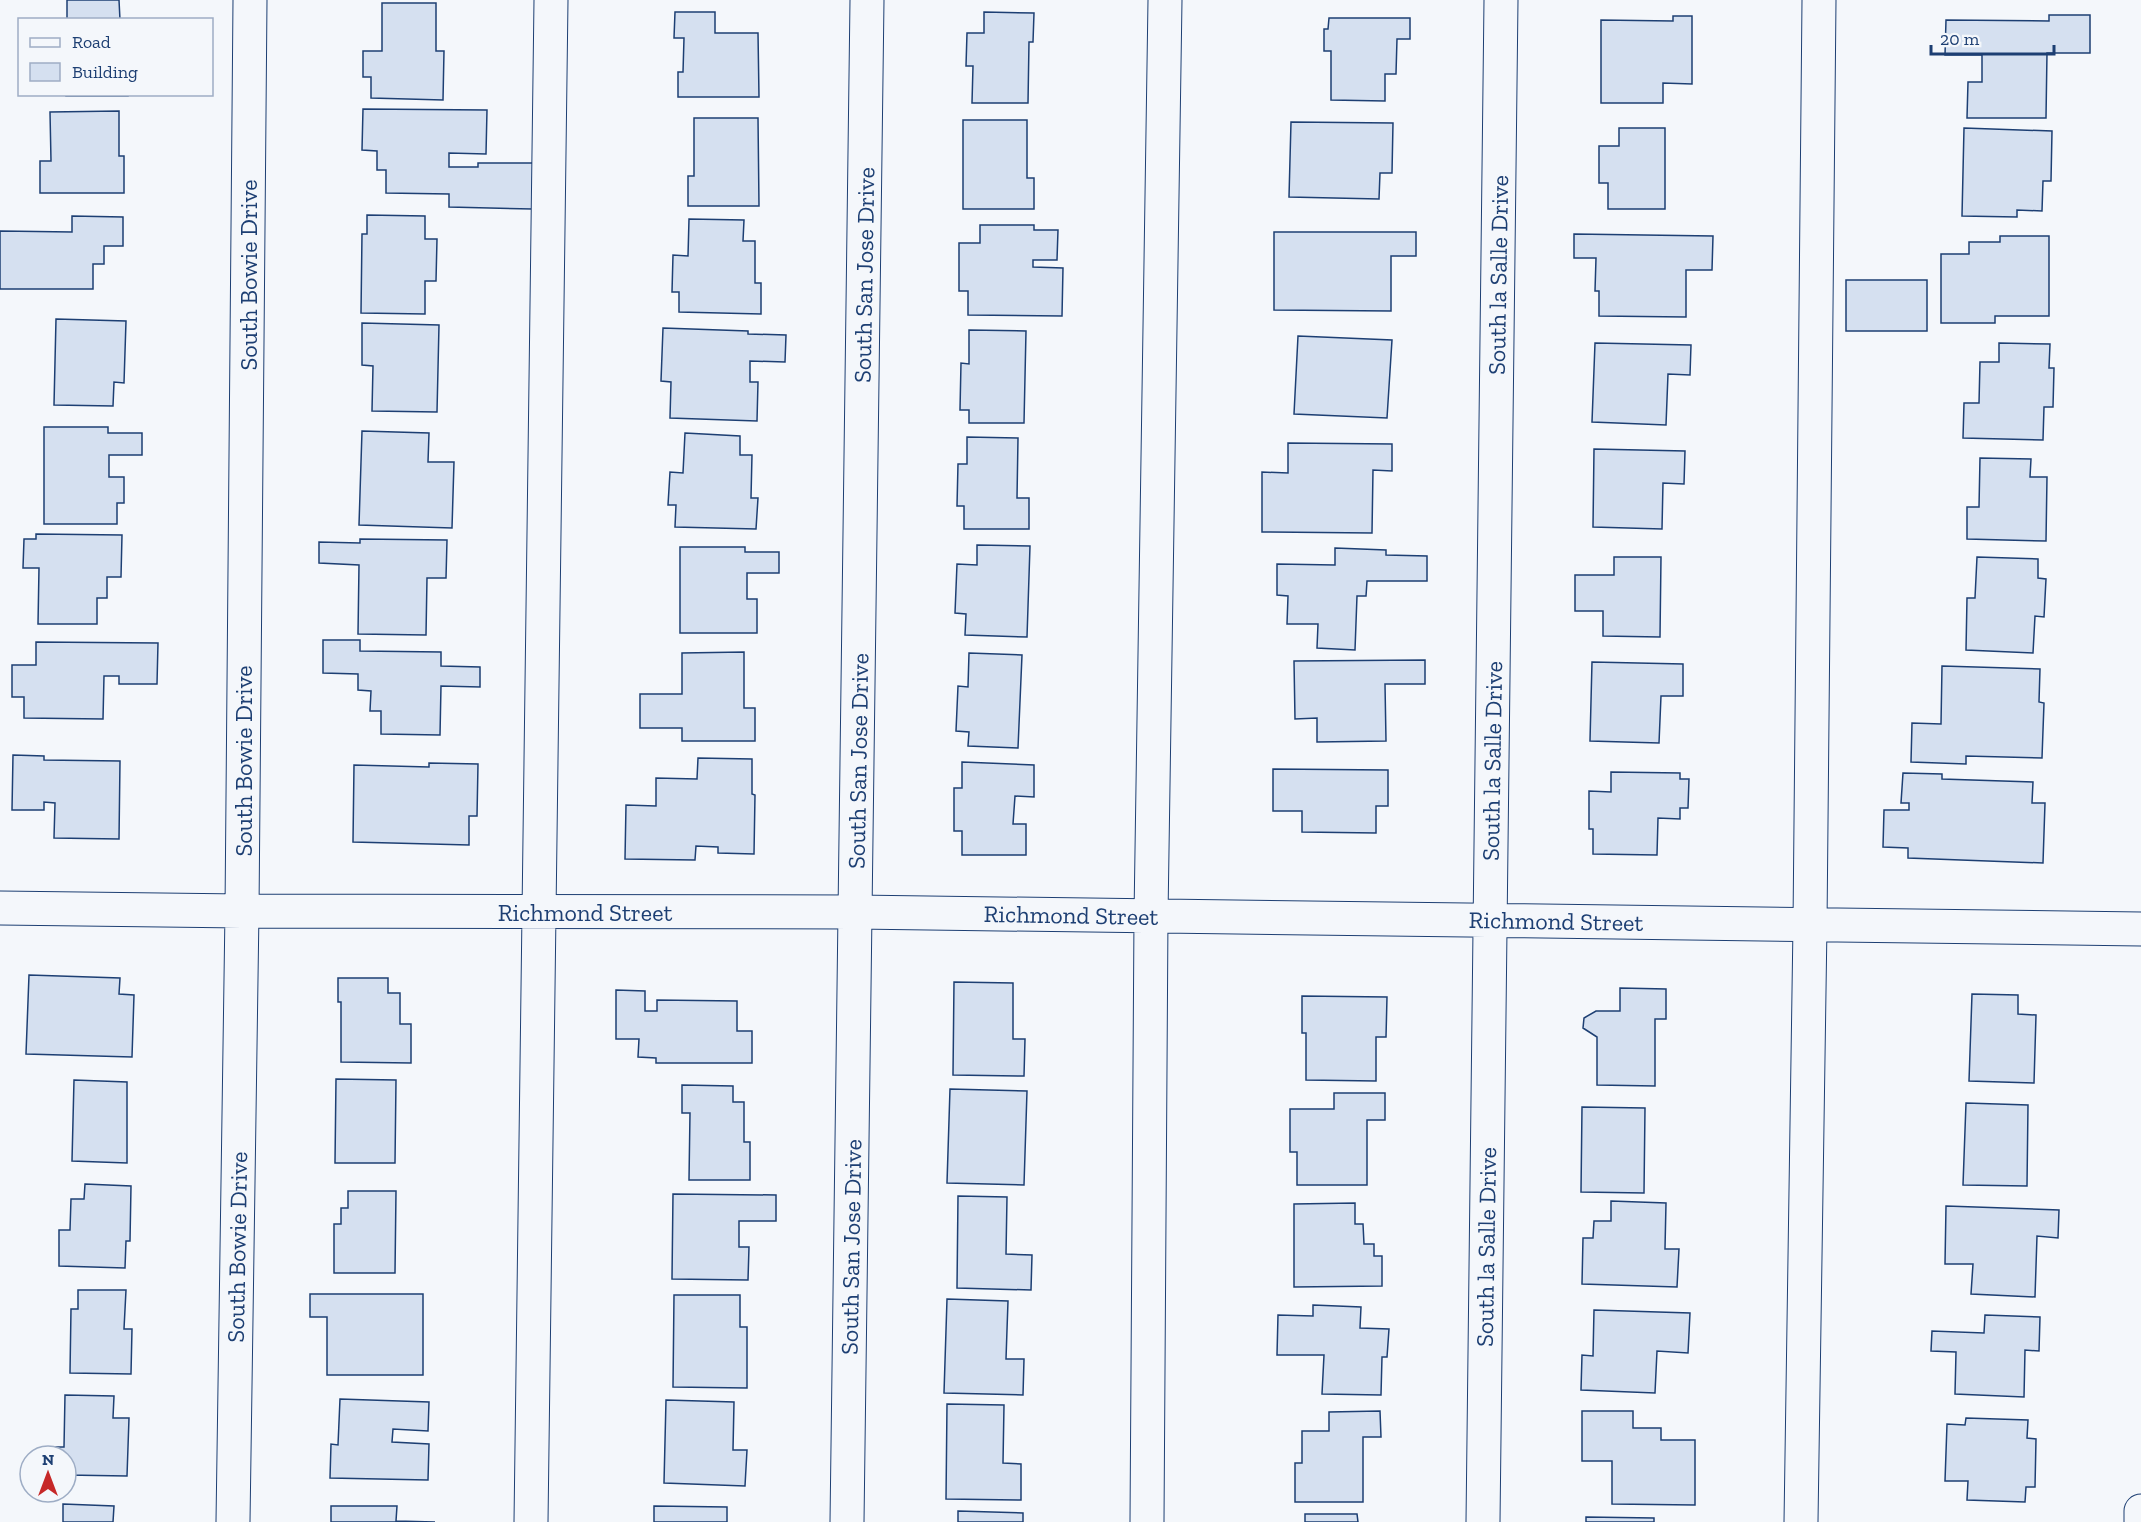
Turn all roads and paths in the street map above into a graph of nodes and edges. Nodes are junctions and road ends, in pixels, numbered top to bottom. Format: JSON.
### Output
{"nodes":[{"id":1,"x":250,"y":0,"type":"edge"},
{"id":2,"x":551,"y":0,"type":"edge"},
{"id":3,"x":867,"y":0,"type":"edge"},
{"id":4,"x":1165,"y":0,"type":"edge"},
{"id":5,"x":1501,"y":0,"type":"edge"},
{"id":6,"x":1819,"y":0,"type":"edge"},
{"id":7,"x":0,"y":908,"type":"edge"},
{"id":8,"x":242,"y":911,"type":"junction"},
{"id":9,"x":539,"y":912,"type":"junction"},
{"id":10,"x":856,"y":912,"type":"junction"},
{"id":11,"x":1151,"y":916,"type":"junction"},
{"id":12,"x":1490,"y":920,"type":"junction"},
{"id":13,"x":1810,"y":924,"type":"junction"},
{"id":14,"x":2141,"y":928,"type":"edge"},
{"id":15,"x":2141,"y":1511,"type":"edge"},
{"id":16,"x":233,"y":1522,"type":"edge"},
{"id":17,"x":531,"y":1522,"type":"edge"},
{"id":18,"x":847,"y":1522,"type":"edge"},
{"id":19,"x":1147,"y":1522,"type":"edge"},
{"id":20,"x":1483,"y":1522,"type":"edge"},
{"id":21,"x":1801,"y":1522,"type":"edge"},
{"id":22,"x":2141,"y":1522,"type":"edge"}],
"edges":[{"from":1,"to":8,"type":"street","name":"South Bowie Drive"},
{"from":2,"to":9,"type":"street"},
{"from":3,"to":10,"type":"street","name":"South San Jose Drive"},
{"from":4,"to":11,"type":"street"},
{"from":5,"to":12,"type":"street","name":"South la Salle Drive"},
{"from":6,"to":13,"type":"street"},
{"from":7,"to":8,"type":"street","name":"Richmond Street"},
{"from":8,"to":9,"type":"street","name":"Richmond Street"},
{"from":8,"to":16,"type":"street","name":"South Bowie Drive"},
{"from":9,"to":10,"type":"street","name":"Richmond Street"},
{"from":9,"to":17,"type":"street"},
{"from":10,"to":11,"type":"street","name":"Richmond Street"},
{"from":10,"to":18,"type":"street","name":"South San Jose Drive"},
{"from":11,"to":12,"type":"street","name":"Richmond Street"},
{"from":11,"to":19,"type":"street"},
{"from":12,"to":13,"type":"street","name":"Richmond Street"},
{"from":12,"to":20,"type":"street","name":"South la Salle Drive"},
{"from":13,"to":14,"type":"street","name":"Richmond Street"},
{"from":13,"to":21,"type":"street"},
{"from":15,"to":22,"type":"street"}]}
